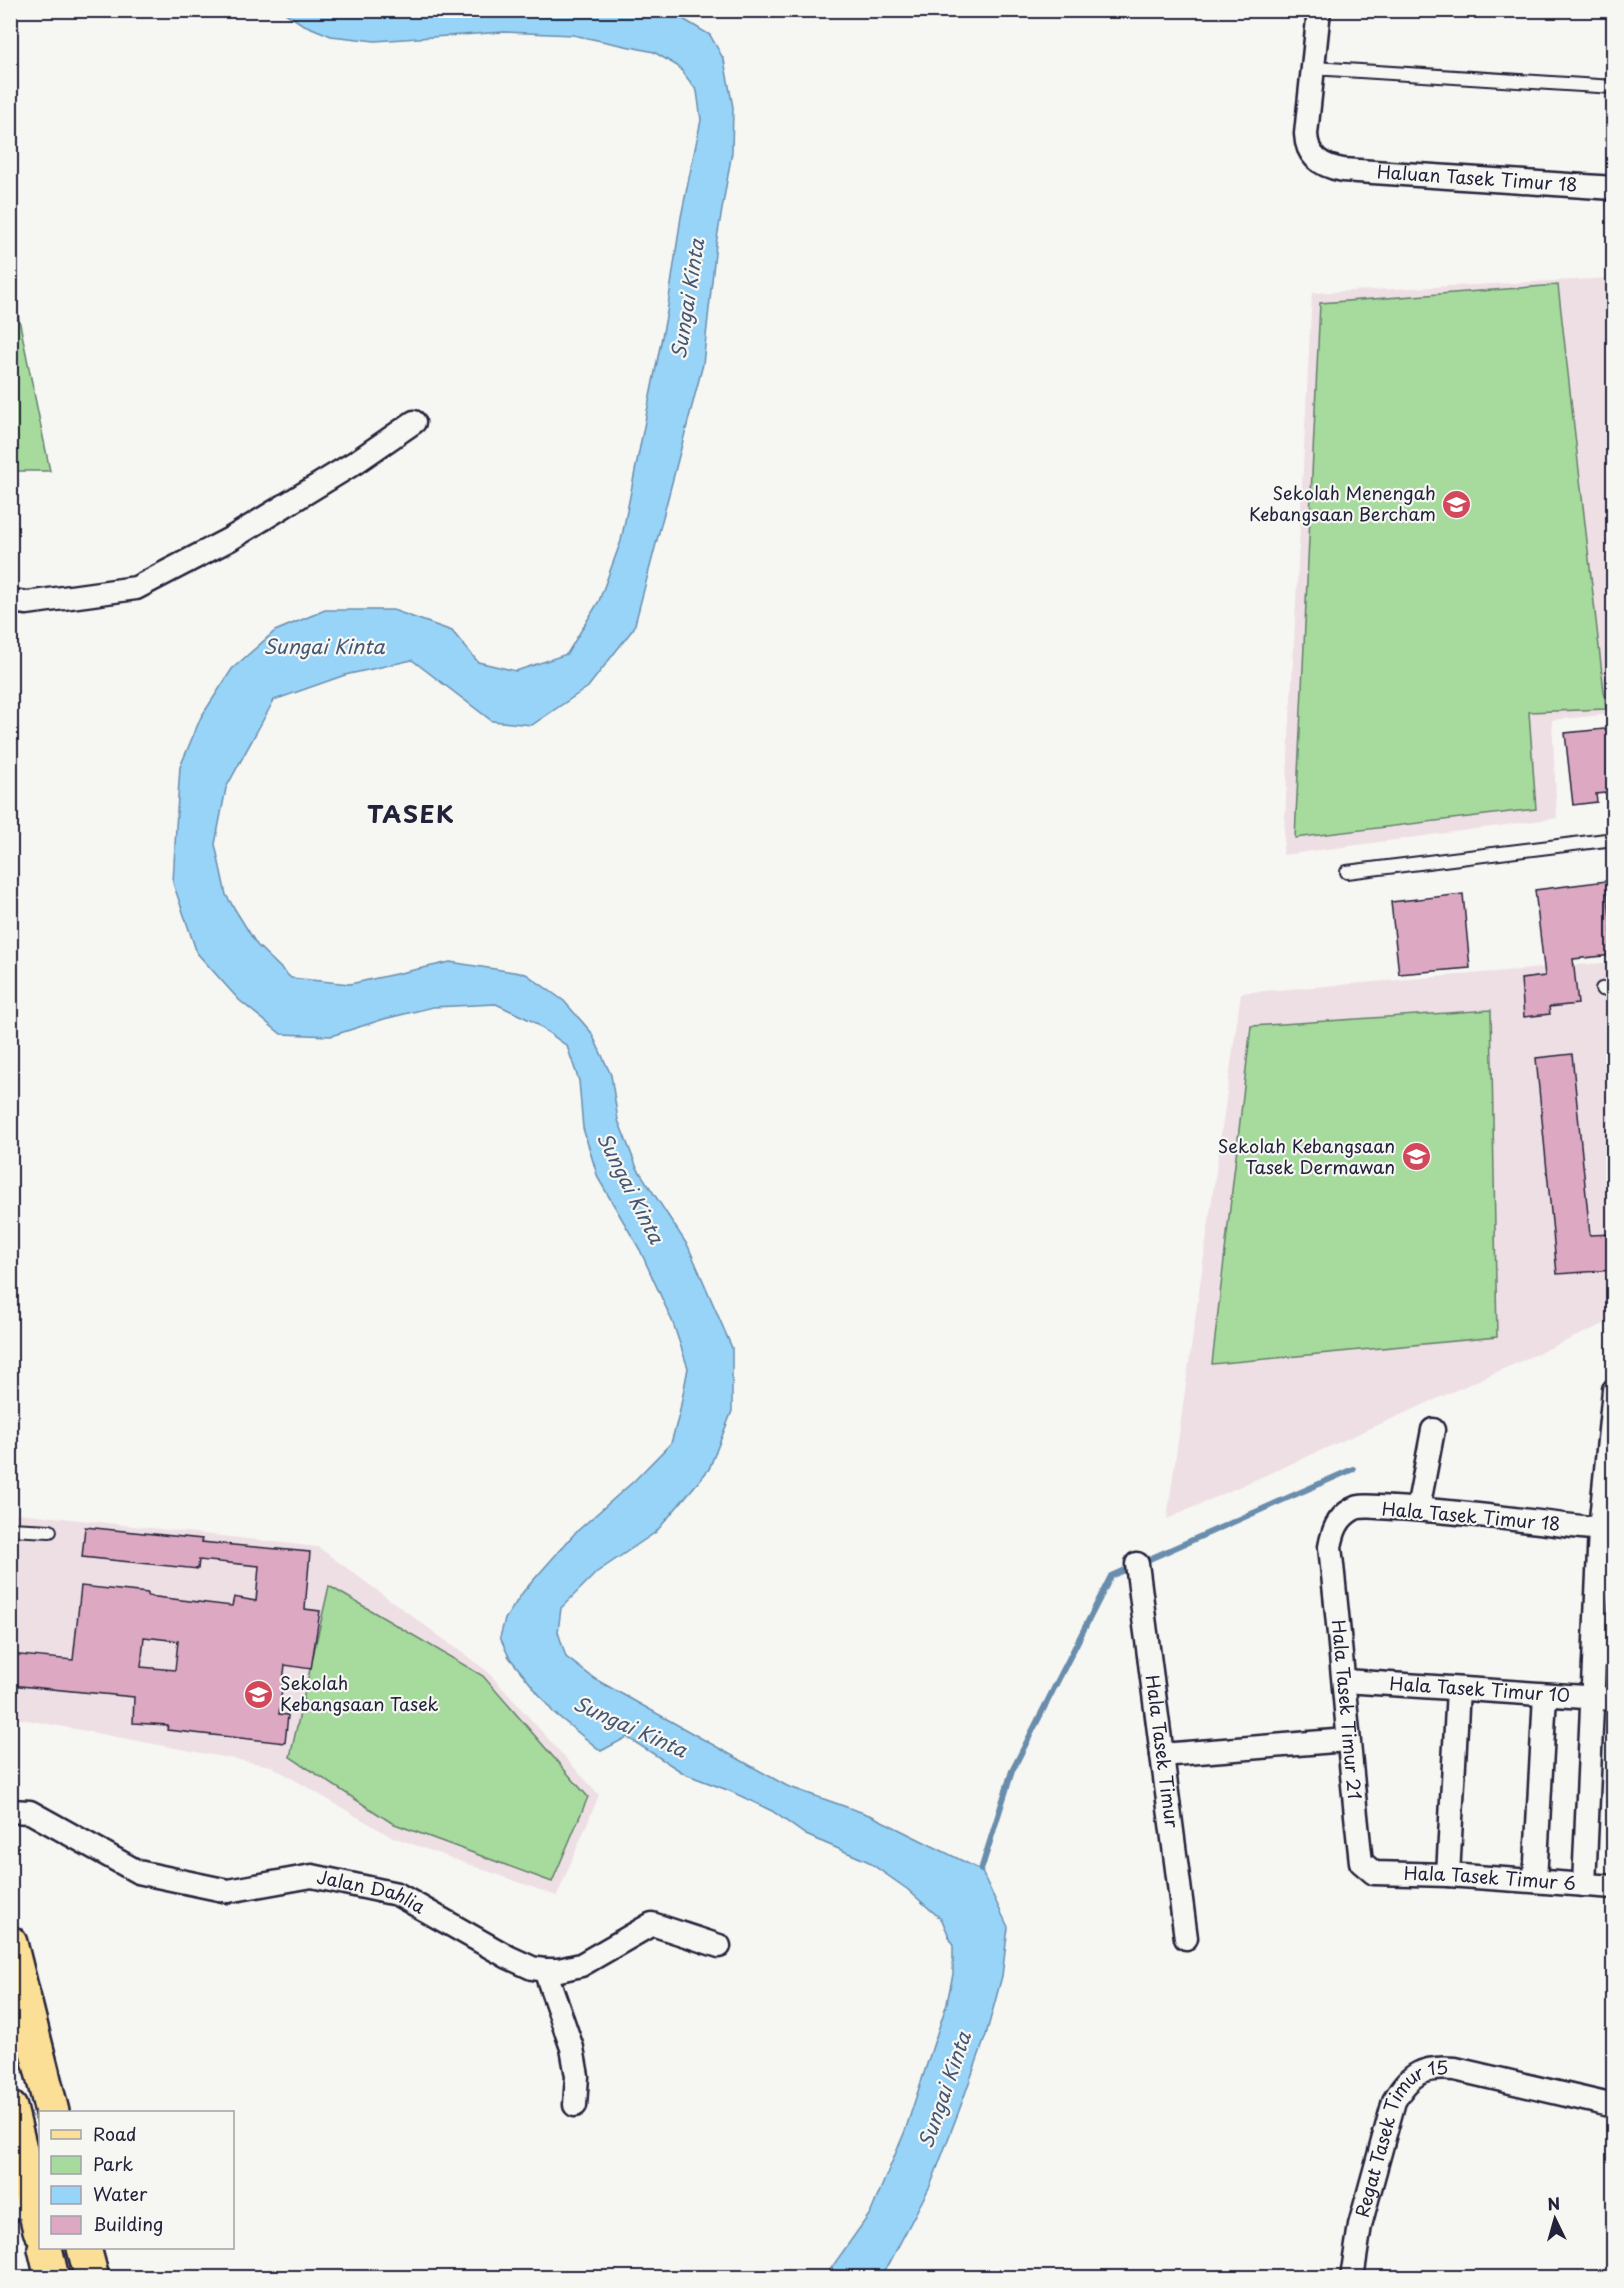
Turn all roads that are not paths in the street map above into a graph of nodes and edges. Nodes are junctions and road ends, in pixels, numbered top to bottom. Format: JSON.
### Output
{"nodes":[{"id":1,"x":1319,"y":10,"type":"edge"},
{"id":2,"x":1313,"y":68,"type":"junction"},
{"id":3,"x":1614,"y":87,"type":"edge"},
{"id":4,"x":1614,"y":188,"type":"edge"},
{"id":5,"x":414,"y":422,"type":"dead end"},
{"id":6,"x":10,"y":601,"type":"edge"},
{"id":7,"x":1614,"y":839,"type":"edge"},
{"id":8,"x":1347,"y":872,"type":"dead end"},
{"id":9,"x":1614,"y":1390,"type":"edge"},
{"id":10,"x":1433,"y":1430,"type":"dead end"},
{"id":11,"x":1418,"y":1509,"type":"junction"},
{"id":12,"x":10,"y":1529,"type":"edge"},
{"id":13,"x":1600,"y":1529,"type":"junction"},
{"id":14,"x":50,"y":1531,"type":"dead end"},
{"id":15,"x":1330,"y":1547,"type":"joint"},
{"id":16,"x":1137,"y":1564,"type":"dead end"},
{"id":17,"x":1345,"y":1681,"type":"junction"},
{"id":18,"x":1458,"y":1689,"type":"junction"},
{"id":19,"x":1545,"y":1695,"type":"junction"},
{"id":20,"x":1603,"y":1698,"type":"edge"},
{"id":21,"x":1347,"y":1740,"type":"junction"},
{"id":22,"x":1162,"y":1755,"type":"junction"},
{"id":23,"x":10,"y":1811,"type":"edge"},
{"id":24,"x":1366,"y":1869,"type":"joint"},
{"id":25,"x":1448,"y":1875,"type":"junction"},
{"id":26,"x":1535,"y":1881,"type":"junction"},
{"id":27,"x":1584,"y":1885,"type":"junction"},
{"id":28,"x":1614,"y":1887,"type":"edge"},
{"id":29,"x":1186,"y":1938,"type":"dead end"},
{"id":30,"x":10,"y":1943,"type":"edge"},
{"id":31,"x":719,"y":1946,"type":"dead end"},
{"id":32,"x":545,"y":1970,"type":"junction"},
{"id":33,"x":575,"y":2105,"type":"dead end"},
{"id":34,"x":1614,"y":2106,"type":"edge"},
{"id":35,"x":10,"y":2108,"type":"edge"},
{"id":36,"x":52,"y":2111,"type":"edge"},
{"id":37,"x":22,"y":2205,"type":"edge"},
{"id":38,"x":39,"y":2229,"type":"edge"},
{"id":39,"x":45,"y":2249,"type":"edge"},
{"id":40,"x":85,"y":2249,"type":"edge"},
{"id":41,"x":52,"y":2277,"type":"edge"},
{"id":42,"x":92,"y":2277,"type":"edge"},
{"id":43,"x":1352,"y":2277,"type":"edge"}],
"edges":[{"from":1,"to":2,"type":"street","name":"Haluan Tasek Timur 18"},
{"from":2,"to":3,"type":"lane"},
{"from":2,"to":4,"type":"street","name":"Haluan Tasek Timur 18"},
{"from":5,"to":6,"type":"street"},
{"from":7,"to":8,"type":"lane"},
{"from":9,"to":13,"type":"street"},
{"from":10,"to":11,"type":"street"},
{"from":11,"to":13,"type":"street","name":"Hala Tasek Timur 18"},
{"from":11,"to":15,"type":"street","name":"Hala Tasek Timur 18"},
{"from":12,"to":14,"type":"lane"},
{"from":13,"to":20,"type":"street"},
{"from":15,"to":17,"type":"street","name":"Hala Tasek Timur 21"},
{"from":16,"to":22,"type":"street","name":"Hala Tasek Timur"},
{"from":17,"to":18,"type":"street","name":"Hala Tasek Timur 10"},
{"from":17,"to":21,"type":"street","name":"Hala Tasek Timur 21"},
{"from":18,"to":19,"type":"street","name":"Hala Tasek Timur 10"},
{"from":18,"to":25,"type":"street"},
{"from":19,"to":20,"type":"street","name":"Hala Tasek Timur 10"},
{"from":19,"to":26,"type":"street"},
{"from":20,"to":27,"type":"street"},
{"from":21,"to":22,"type":"street"},
{"from":21,"to":24,"type":"street","name":"Hala Tasek Timur 21"},
{"from":22,"to":29,"type":"street","name":"Hala Tasek Timur"},
{"from":23,"to":32,"type":"street","name":"Jalan Dahlia"},
{"from":24,"to":25,"type":"street","name":"Hala Tasek Timur 6"},
{"from":25,"to":26,"type":"street","name":"Hala Tasek Timur 6"},
{"from":26,"to":27,"type":"street","name":"Hala Tasek Timur 6"},
{"from":27,"to":28,"type":"street","name":"Hala Tasek Timur 6"},
{"from":30,"to":36,"type":"main road"},
{"from":31,"to":32,"type":"street","name":"Jalan Dahlia"},
{"from":32,"to":33,"type":"street"},
{"from":34,"to":43,"type":"street","name":"Regat Tasek Timur 15"},
{"from":35,"to":37,"type":"main road"},
{"from":37,"to":38,"type":"main road"},
{"from":39,"to":41,"type":"main road"},
{"from":40,"to":42,"type":"main road"}]}
